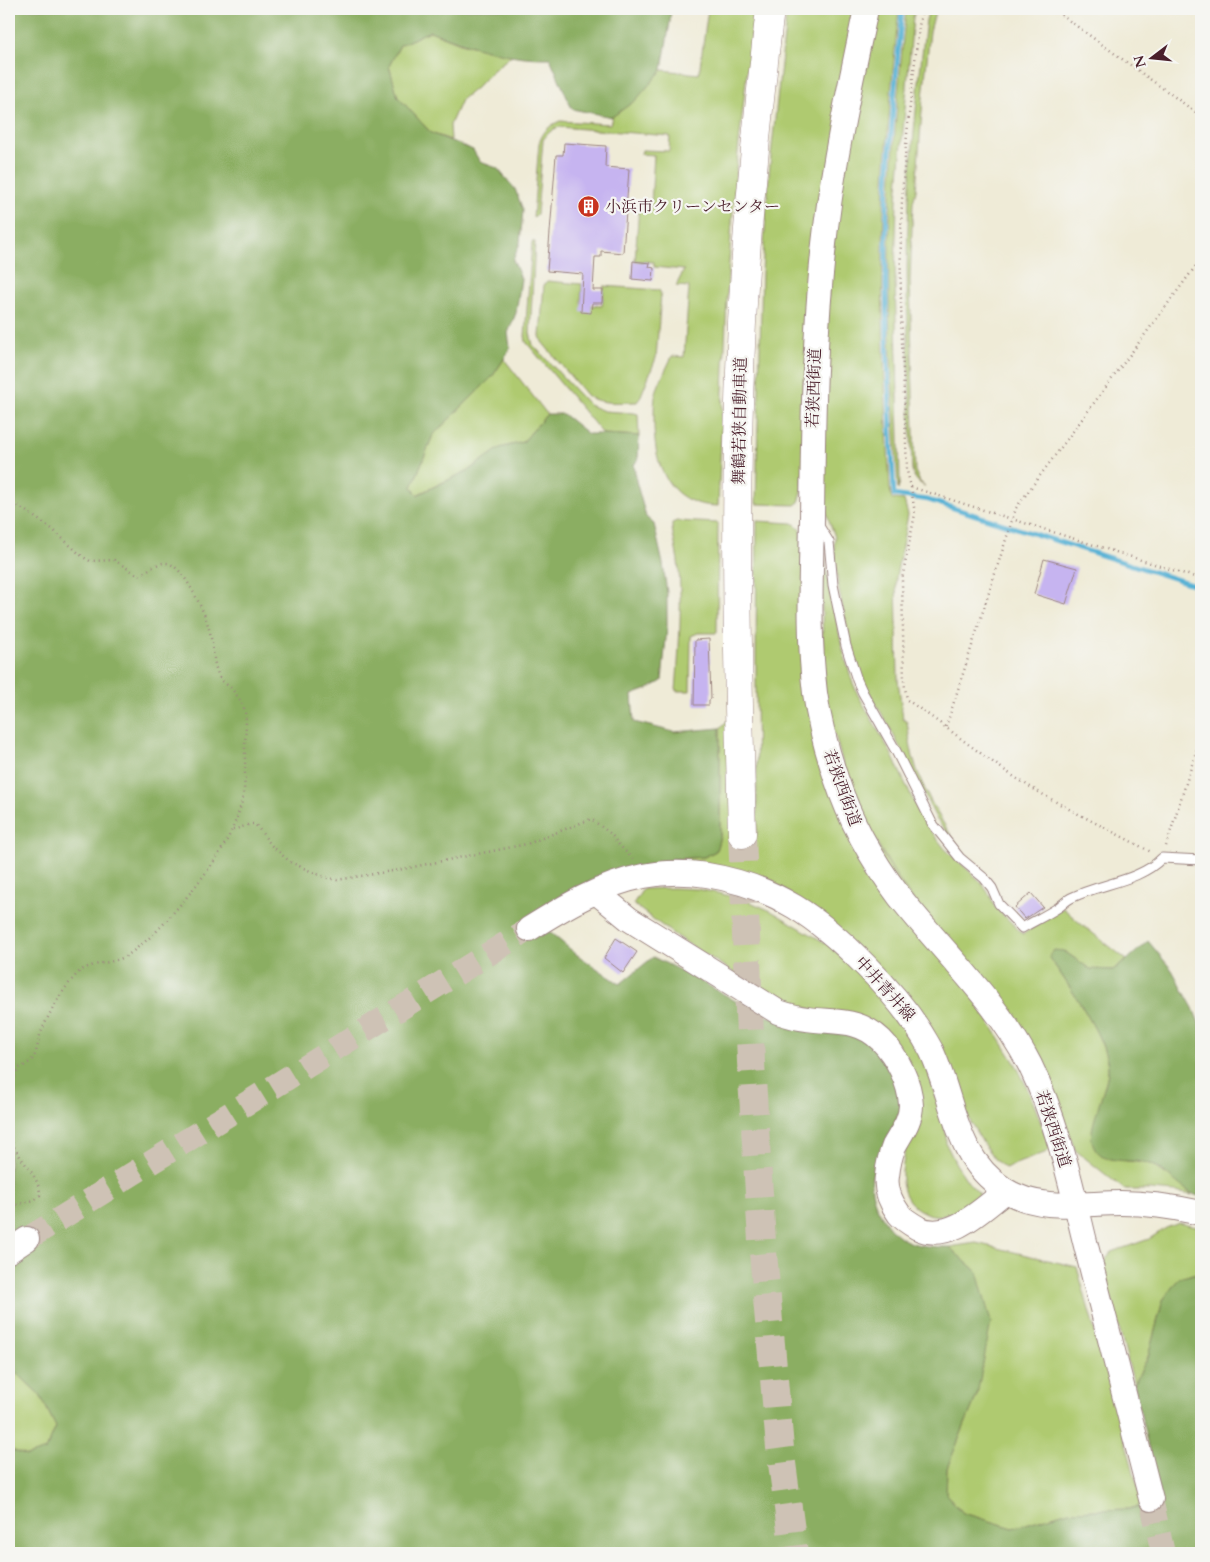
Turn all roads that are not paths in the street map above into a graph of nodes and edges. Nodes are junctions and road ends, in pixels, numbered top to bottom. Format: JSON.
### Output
{"nodes":[{"id":1,"x":770,"y":9,"type":"edge"},
{"id":2,"x":866,"y":9,"type":"edge"},
{"id":3,"x":812,"y":515,"type":"junction"},
{"id":4,"x":742,"y":834,"type":"tunnel mouth"},
{"id":5,"x":1201,"y":860,"type":"edge"},
{"id":6,"x":596,"y":892,"type":"junction"},
{"id":7,"x":529,"y":929,"type":"tunnel mouth"},
{"id":8,"x":1006,"y":1191,"type":"junction"},
{"id":9,"x":1076,"y":1204,"type":"junction"},
{"id":10,"x":1201,"y":1213,"type":"edge"},
{"id":11,"x":1151,"y":1499,"type":"tunnel mouth"}],
"edges":[{"from":1,"to":4,"type":"highway","name":"舞鶴若狭自動車道"},
{"from":2,"to":3,"type":"street","name":"若狭西街道"},
{"from":3,"to":5,"type":"lane"},
{"from":3,"to":9,"type":"street","name":"若狭西街道"},
{"from":6,"to":7,"type":"street","name":"中井青井線"},
{"from":6,"to":8,"type":"street","name":"中井青井線"},
{"from":6,"to":8,"type":"street"},
{"from":8,"to":9,"type":"street","name":"中井青井線"},
{"from":9,"to":10,"type":"street","name":"中井青井線"},
{"from":9,"to":11,"type":"street","name":"若狭西街道"}]}
